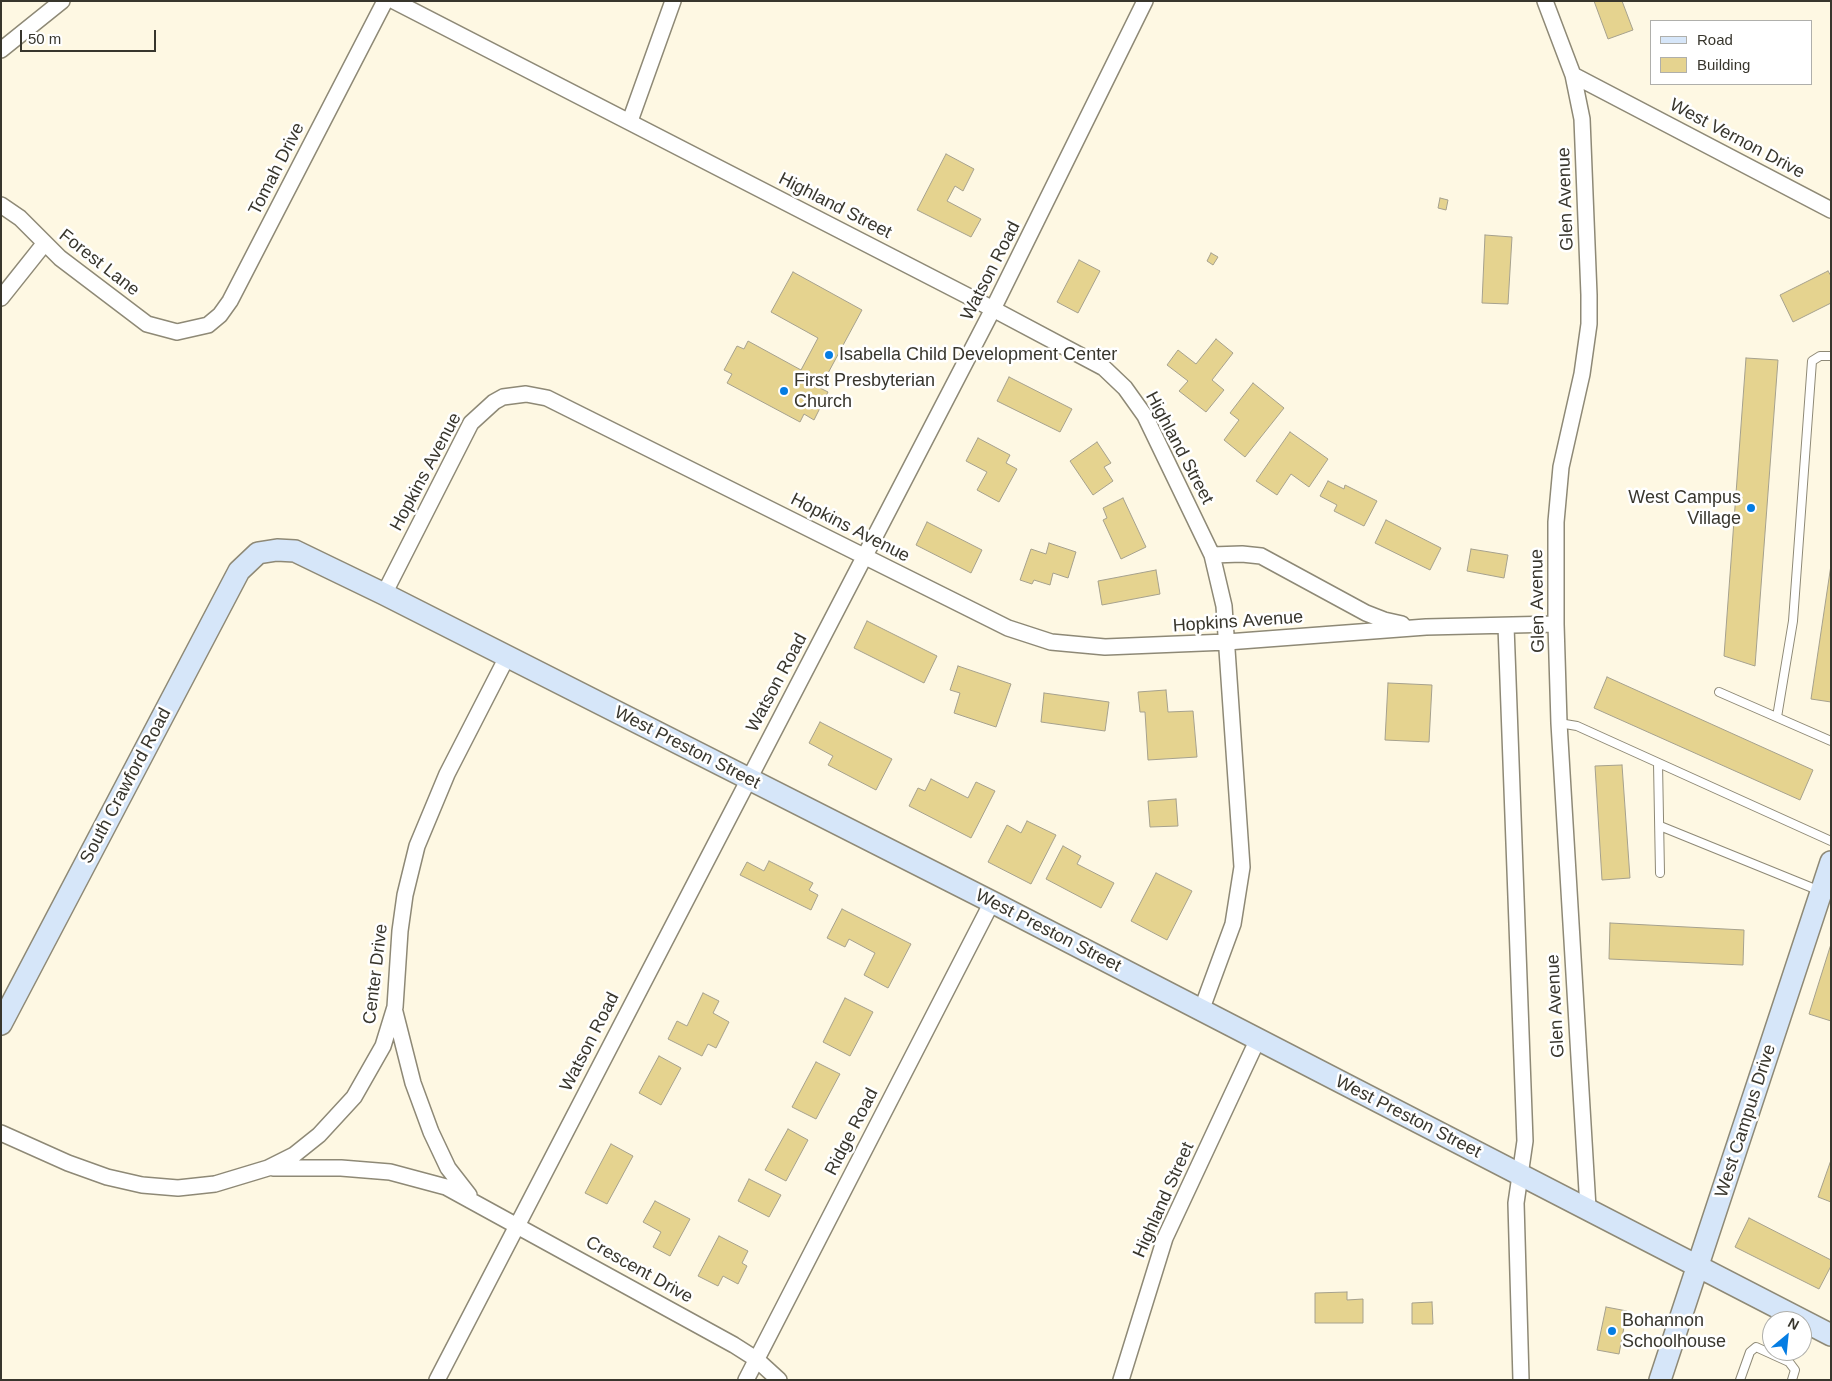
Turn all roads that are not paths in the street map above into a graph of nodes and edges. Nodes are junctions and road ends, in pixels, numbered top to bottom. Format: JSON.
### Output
{"nodes":[{"id":1,"x":62,"y":1,"type":"edge"},
{"id":2,"x":385,"y":1,"type":"edge"},
{"id":3,"x":394,"y":1,"type":"edge"},
{"id":4,"x":673,"y":1,"type":"edge"},
{"id":5,"x":1145,"y":1,"type":"edge"},
{"id":6,"x":1545,"y":1,"type":"edge"},
{"id":7,"x":1,"y":50,"type":"edge"},
{"id":8,"x":1573,"y":75,"type":"junction"},
{"id":9,"x":630,"y":121,"type":"junction"},
{"id":10,"x":1,"y":205,"type":"edge"},
{"id":11,"x":1831,"y":210,"type":"edge"},
{"id":12,"x":44,"y":244,"type":"junction"},
{"id":13,"x":1,"y":298,"type":"edge"},
{"id":14,"x":993,"y":309,"type":"junction"},
{"id":15,"x":183,"y":332,"type":"joint"},
{"id":16,"x":1831,"y":356,"type":"edge"},
{"id":17,"x":258,"y":553,"type":"joint"},
{"id":18,"x":1212,"y":555,"type":"junction"},
{"id":19,"x":865,"y":557,"type":"junction"},
{"id":20,"x":384,"y":594,"type":"junction"},
{"id":21,"x":1556,"y":624,"type":"junction"},
{"id":22,"x":1506,"y":626,"type":"junction"},
{"id":23,"x":1426,"y":627,"type":"junction"},
{"id":24,"x":1227,"y":642,"type":"junction"},
{"id":25,"x":507,"y":657,"type":"junction"},
{"id":26,"x":1719,"y":692,"type":"dead end"},
{"id":27,"x":1777,"y":717,"type":"junction"},
{"id":28,"x":1560,"y":724,"type":"junction"},
{"id":29,"x":1831,"y":741,"type":"edge"},
{"id":30,"x":1658,"y":763,"type":"junction"},
{"id":31,"x":748,"y":779,"type":"junction"},
{"id":32,"x":1660,"y":826,"type":"junction"},
{"id":33,"x":1831,"y":841,"type":"edge"},
{"id":34,"x":1831,"y":862,"type":"edge"},
{"id":35,"x":1660,"y":872,"type":"dead end"},
{"id":36,"x":1821,"y":892,"type":"junction"},
{"id":37,"x":992,"y":902,"type":"junction"},
{"id":38,"x":395,"y":1006,"type":"junction"},
{"id":39,"x":1201,"y":1011,"type":"junction"},
{"id":40,"x":1,"y":1024,"type":"edge"},
{"id":41,"x":1257,"y":1041,"type":"junction"},
{"id":42,"x":1,"y":1133,"type":"edge"},
{"id":43,"x":268,"y":1168,"type":"junction"},
{"id":44,"x":1521,"y":1174,"type":"junction"},
{"id":45,"x":475,"y":1201,"type":"junction"},
{"id":46,"x":1588,"y":1208,"type":"junction"},
{"id":47,"x":517,"y":1224,"type":"junction"},
{"id":48,"x":1698,"y":1267,"type":"junction"},
{"id":49,"x":1831,"y":1335,"type":"edge"},
{"id":50,"x":756,"y":1359,"type":"junction"},
{"id":51,"x":437,"y":1380,"type":"edge"},
{"id":52,"x":746,"y":1380,"type":"edge"},
{"id":53,"x":779,"y":1380,"type":"edge"},
{"id":54,"x":1121,"y":1380,"type":"edge"},
{"id":55,"x":1521,"y":1380,"type":"edge"},
{"id":56,"x":1660,"y":1380,"type":"edge"},
{"id":57,"x":1740,"y":1380,"type":"edge"},
{"id":58,"x":1792,"y":1380,"type":"edge"}],
"edges":[{"from":1,"to":7,"type":"street"},
{"from":2,"to":15,"type":"street","name":"Tomah Drive"},
{"from":3,"to":9,"type":"street","name":"Highland Street"},
{"from":4,"to":9,"type":"street"},
{"from":5,"to":14,"type":"street","name":"Watson Road"},
{"from":6,"to":8,"type":"street","name":"Glen Avenue"},
{"from":8,"to":11,"type":"street","name":"West Vernon Drive"},
{"from":8,"to":21,"type":"street","name":"Glen Avenue"},
{"from":9,"to":14,"type":"street","name":"Highland Street"},
{"from":10,"to":12,"type":"street","name":"Forest Lane"},
{"from":12,"to":13,"type":"street"},
{"from":12,"to":15,"type":"street","name":"Forest Lane"},
{"from":14,"to":18,"type":"street","name":"Highland Street"},
{"from":14,"to":19,"type":"street","name":"Watson Road"},
{"from":16,"to":27,"type":"lane"},
{"from":17,"to":20,"type":"street","name":"West Preston Street"},
{"from":17,"to":40,"type":"street","name":"South Crawford Road"},
{"from":18,"to":23,"type":"street","name":"Hopkins Avenue"},
{"from":18,"to":24,"type":"street","name":"Highland Street"},
{"from":19,"to":20,"type":"street","name":"Hopkins Avenue"},
{"from":19,"to":24,"type":"street","name":"Hopkins Avenue"},
{"from":19,"to":31,"type":"street","name":"Watson Road"},
{"from":20,"to":25,"type":"street","name":"West Preston Street"},
{"from":21,"to":22,"type":"street","name":"Hopkins Avenue"},
{"from":21,"to":28,"type":"street","name":"Glen Avenue"},
{"from":22,"to":23,"type":"street","name":"Hopkins Avenue"},
{"from":22,"to":44,"type":"street","name":"Glen Avenue"},
{"from":23,"to":24,"type":"street","name":"Hopkins Avenue"},
{"from":24,"to":39,"type":"street","name":"Highland Street"},
{"from":25,"to":31,"type":"street","name":"West Preston Street"},
{"from":25,"to":38,"type":"street","name":"Center Drive"},
{"from":26,"to":27,"type":"lane"},
{"from":27,"to":29,"type":"lane"},
{"from":28,"to":30,"type":"lane"},
{"from":28,"to":46,"type":"street","name":"Glen Avenue"},
{"from":30,"to":32,"type":"lane"},
{"from":30,"to":33,"type":"lane"},
{"from":31,"to":37,"type":"street","name":"West Preston Street"},
{"from":31,"to":47,"type":"street","name":"Watson Road"},
{"from":32,"to":35,"type":"lane"},
{"from":32,"to":36,"type":"lane"},
{"from":34,"to":36,"type":"street","name":"West Campus Drive"},
{"from":36,"to":48,"type":"street","name":"West Campus Drive"},
{"from":37,"to":39,"type":"street","name":"West Preston Street"},
{"from":37,"to":50,"type":"street","name":"Ridge Road"},
{"from":38,"to":43,"type":"street","name":"Center Drive"},
{"from":38,"to":45,"type":"street","name":"Crescent Drive"},
{"from":39,"to":41,"type":"street","name":"West Preston Street"},
{"from":41,"to":44,"type":"street","name":"West Preston Street"},
{"from":41,"to":54,"type":"street","name":"Highland Street"},
{"from":42,"to":43,"type":"street","name":"Center Drive"},
{"from":43,"to":45,"type":"street","name":"Crescent Drive"},
{"from":44,"to":46,"type":"street","name":"West Preston Street"},
{"from":44,"to":55,"type":"street","name":"Glen Avenue"},
{"from":45,"to":47,"type":"street","name":"Crescent Drive"},
{"from":46,"to":48,"type":"street","name":"West Preston Street"},
{"from":47,"to":50,"type":"street","name":"Crescent Drive"},
{"from":47,"to":51,"type":"street","name":"Watson Road"},
{"from":48,"to":49,"type":"street","name":"West Preston Street"},
{"from":48,"to":56,"type":"street","name":"West Campus Drive"},
{"from":50,"to":52,"type":"street","name":"Ridge Road"},
{"from":50,"to":53,"type":"street","name":"Crescent Drive"},
{"from":57,"to":58,"type":"lane"}]}
